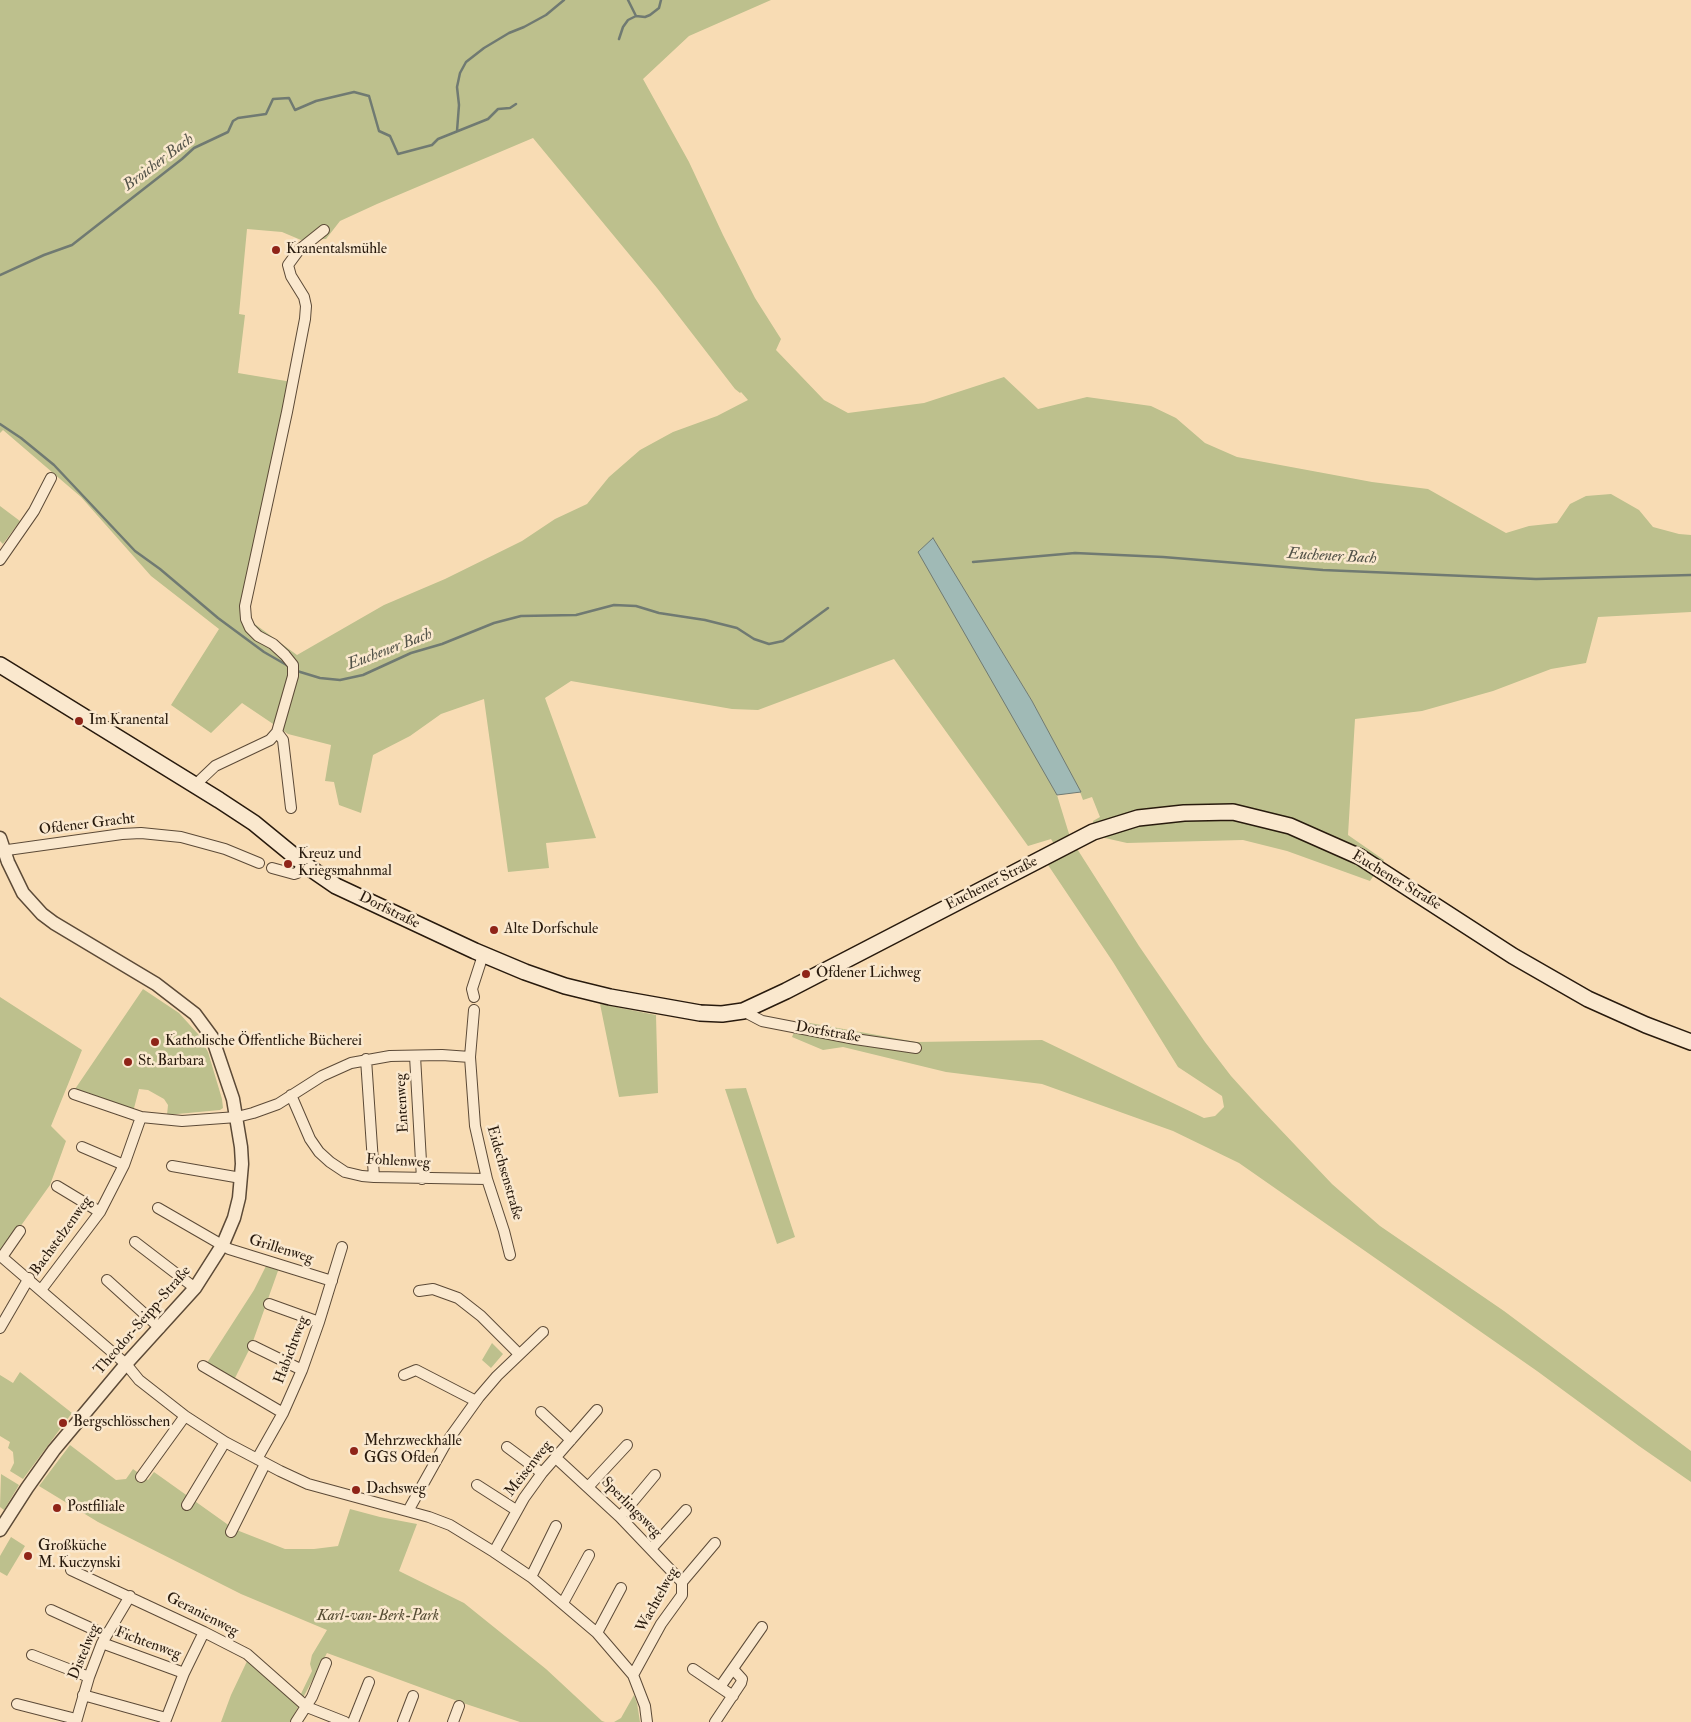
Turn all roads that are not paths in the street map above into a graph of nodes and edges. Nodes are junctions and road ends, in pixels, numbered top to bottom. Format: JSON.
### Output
{"nodes":[{"id":1,"x":324,"y":230,"type":"dead end"},
{"id":2,"x":51,"y":478,"type":"dead end"},
{"id":3,"x":0,"y":560,"type":"edge"},
{"id":4,"x":2,"y":670,"type":"edge"},
{"id":5,"x":277,"y":732,"type":"junction"},
{"id":6,"x":195,"y":785,"type":"junction"},
{"id":7,"x":291,"y":808,"type":"dead end"},
{"id":8,"x":1,"y":846,"type":"edge"},
{"id":9,"x":259,"y":863,"type":"dead end"},
{"id":10,"x":304,"y":864,"type":"junction"},
{"id":11,"x":272,"y":868,"type":"dead end"},
{"id":12,"x":483,"y":955,"type":"junction"},
{"id":13,"x":786,"y":991,"type":"joint"},
{"id":14,"x":474,"y":997,"type":"dead end"},
{"id":15,"x":474,"y":1010,"type":"dead end"},
{"id":16,"x":743,"y":1010,"type":"junction"},
{"id":17,"x":1691,"y":1042,"type":"edge"},
{"id":18,"x":916,"y":1048,"type":"dead end"},
{"id":19,"x":416,"y":1056,"type":"junction"},
{"id":20,"x":470,"y":1057,"type":"junction"},
{"id":21,"x":366,"y":1059,"type":"junction"},
{"id":22,"x":74,"y":1094,"type":"dead end"},
{"id":23,"x":291,"y":1095,"type":"junction"},
{"id":24,"x":141,"y":1117,"type":"junction"},
{"id":25,"x":237,"y":1117,"type":"junction"},
{"id":26,"x":82,"y":1147,"type":"dead end"},
{"id":27,"x":124,"y":1165,"type":"junction"},
{"id":28,"x":172,"y":1166,"type":"dead end"},
{"id":29,"x":374,"y":1177,"type":"junction"},
{"id":30,"x":241,"y":1178,"type":"junction"},
{"id":31,"x":422,"y":1179,"type":"junction"},
{"id":32,"x":487,"y":1179,"type":"junction"},
{"id":33,"x":56,"y":1186,"type":"dead end"},
{"id":34,"x":158,"y":1208,"type":"dead end"},
{"id":35,"x":100,"y":1212,"type":"junction"},
{"id":36,"x":20,"y":1231,"type":"dead end"},
{"id":37,"x":135,"y":1242,"type":"dead end"},
{"id":38,"x":223,"y":1244,"type":"junction"},
{"id":39,"x":342,"y":1247,"type":"dead end"},
{"id":40,"x":510,"y":1255,"type":"dead end"},
{"id":41,"x":29,"y":1278,"type":"junction"},
{"id":42,"x":107,"y":1280,"type":"dead end"},
{"id":43,"x":332,"y":1281,"type":"junction"},
{"id":44,"x":195,"y":1288,"type":"junction"},
{"id":45,"x":41,"y":1290,"type":"junction"},
{"id":46,"x":420,"y":1292,"type":"dead end"},
{"id":47,"x":269,"y":1304,"type":"dead end"},
{"id":48,"x":319,"y":1322,"type":"junction"},
{"id":49,"x":0,"y":1328,"type":"edge"},
{"id":50,"x":160,"y":1328,"type":"junction"},
{"id":51,"x":543,"y":1332,"type":"dead end"},
{"id":52,"x":253,"y":1346,"type":"dead end"},
{"id":53,"x":519,"y":1354,"type":"junction"},
{"id":54,"x":126,"y":1364,"type":"junction"},
{"id":55,"x":203,"y":1366,"type":"dead end"},
{"id":56,"x":302,"y":1370,"type":"junction"},
{"id":57,"x":404,"y":1375,"type":"dead end"},
{"id":58,"x":476,"y":1401,"type":"junction"},
{"id":59,"x":597,"y":1410,"type":"dead end"},
{"id":60,"x":540,"y":1412,"type":"dead end"},
{"id":61,"x":283,"y":1413,"type":"junction"},
{"id":62,"x":185,"y":1416,"type":"junction"},
{"id":63,"x":571,"y":1440,"type":"junction"},
{"id":64,"x":225,"y":1442,"type":"junction"},
{"id":65,"x":627,"y":1445,"type":"dead end"},
{"id":66,"x":507,"y":1447,"type":"dead end"},
{"id":67,"x":556,"y":1458,"type":"junction"},
{"id":68,"x":261,"y":1462,"type":"junction"},
{"id":69,"x":542,"y":1474,"type":"junction"},
{"id":70,"x":655,"y":1475,"type":"dead end"},
{"id":71,"x":141,"y":1477,"type":"dead end"},
{"id":72,"x":477,"y":1485,"type":"dead end"},
{"id":73,"x":588,"y":1487,"type":"junction"},
{"id":74,"x":187,"y":1504,"type":"dead end"},
{"id":75,"x":516,"y":1510,"type":"junction"},
{"id":76,"x":686,"y":1510,"type":"dead end"},
{"id":77,"x":408,"y":1511,"type":"junction"},
{"id":78,"x":620,"y":1517,"type":"junction"},
{"id":79,"x":556,"y":1526,"type":"dead end"},
{"id":80,"x":0,"y":1530,"type":"edge"},
{"id":81,"x":231,"y":1532,"type":"dead end"},
{"id":82,"x":715,"y":1543,"type":"dead end"},
{"id":83,"x":652,"y":1549,"type":"junction"},
{"id":84,"x":494,"y":1552,"type":"junction"},
{"id":85,"x":589,"y":1556,"type":"dead end"},
{"id":86,"x":71,"y":1570,"type":"dead end"},
{"id":87,"x":531,"y":1577,"type":"junction"},
{"id":88,"x":682,"y":1582,"type":"junction"},
{"id":89,"x":621,"y":1588,"type":"dead end"},
{"id":90,"x":130,"y":1596,"type":"junction"},
{"id":91,"x":563,"y":1603,"type":"junction"},
{"id":92,"x":50,"y":1610,"type":"dead end"},
{"id":93,"x":762,"y":1627,"type":"dead end"},
{"id":94,"x":204,"y":1632,"type":"junction"},
{"id":95,"x":597,"y":1633,"type":"junction"},
{"id":96,"x":104,"y":1639,"type":"junction"},
{"id":97,"x":32,"y":1655,"type":"dead end"},
{"id":98,"x":326,"y":1663,"type":"dead end"},
{"id":99,"x":693,"y":1669,"type":"dead end"},
{"id":100,"x":733,"y":1669,"type":"junction"},
{"id":101,"x":184,"y":1673,"type":"junction"},
{"id":102,"x":633,"y":1675,"type":"junction"},
{"id":103,"x":89,"y":1676,"type":"junction"},
{"id":104,"x":369,"y":1682,"type":"dead end"},
{"id":105,"x":720,"y":1687,"type":"junction"},
{"id":106,"x":83,"y":1695,"type":"junction"},
{"id":107,"x":413,"y":1696,"type":"dead end"},
{"id":108,"x":733,"y":1696,"type":"junction"},
{"id":109,"x":17,"y":1704,"type":"dead end"},
{"id":110,"x":458,"y":1706,"type":"dead end"},
{"id":111,"x":307,"y":1707,"type":"junction"},
{"id":112,"x":166,"y":1720,"type":"edge"},
{"id":113,"x":76,"y":1721,"type":"edge"},
{"id":114,"x":296,"y":1722,"type":"edge"},
{"id":115,"x":345,"y":1722,"type":"edge"},
{"id":116,"x":353,"y":1722,"type":"edge"},
{"id":117,"x":403,"y":1722,"type":"edge"},
{"id":118,"x":453,"y":1722,"type":"edge"},
{"id":119,"x":648,"y":1722,"type":"edge"},
{"id":120,"x":715,"y":1722,"type":"edge"}],
"edges":[{"from":1,"to":5,"type":"street"},
{"from":2,"to":3,"type":"street"},
{"from":4,"to":6,"type":"main road","name":"Dorfstraße"},
{"from":5,"to":6,"type":"street"},
{"from":5,"to":7,"type":"street"},
{"from":6,"to":10,"type":"main road","name":"Dorfstraße"},
{"from":8,"to":9,"type":"street","name":"Ofdener Gracht"},
{"from":8,"to":25,"type":"street","name":"Theodor-Seipp-Straße"},
{"from":10,"to":11,"type":"street"},
{"from":10,"to":12,"type":"main road","name":"Dorfstraße"},
{"from":12,"to":14,"type":"street"},
{"from":12,"to":16,"type":"main road","name":"Dorfstraße"},
{"from":13,"to":16,"type":"main road","name":"Dorfstraße"},
{"from":13,"to":17,"type":"main road","name":"Euchener Straße"},
{"from":15,"to":20,"type":"street","name":"Eidechsenstraße"},
{"from":16,"to":18,"type":"street","name":"Dorfstraße"},
{"from":19,"to":20,"type":"street","name":"Entenweg"},
{"from":19,"to":21,"type":"street","name":"Entenweg"},
{"from":19,"to":31,"type":"street","name":"Entenweg"},
{"from":20,"to":32,"type":"street","name":"Eidechsenstraße"},
{"from":21,"to":23,"type":"street","name":"Entenweg"},
{"from":21,"to":29,"type":"street"},
{"from":22,"to":24,"type":"street","name":"Entenweg"},
{"from":23,"to":25,"type":"street","name":"Entenweg"},
{"from":23,"to":29,"type":"street","name":"Fohlenweg"},
{"from":24,"to":25,"type":"street","name":"Entenweg"},
{"from":24,"to":27,"type":"street","name":"Bachstelzenweg"},
{"from":25,"to":30,"type":"street","name":"Theodor-Seipp-Straße"},
{"from":26,"to":27,"type":"street"},
{"from":27,"to":35,"type":"street","name":"Bachstelzenweg"},
{"from":28,"to":30,"type":"street"},
{"from":29,"to":31,"type":"street","name":"Fohlenweg"},
{"from":30,"to":38,"type":"street","name":"Theodor-Seipp-Straße"},
{"from":31,"to":32,"type":"street","name":"Fohlenweg"},
{"from":32,"to":40,"type":"street","name":"Eidechsenstraße"},
{"from":33,"to":35,"type":"street"},
{"from":34,"to":38,"type":"street","name":"Grillenweg"},
{"from":35,"to":45,"type":"street","name":"Bachstelzenweg"},
{"from":36,"to":41,"type":"street"},
{"from":37,"to":44,"type":"street"},
{"from":38,"to":43,"type":"street","name":"Grillenweg"},
{"from":38,"to":44,"type":"street","name":"Theodor-Seipp-Straße"},
{"from":39,"to":43,"type":"street","name":"Habichtweg"},
{"from":41,"to":45,"type":"street"},
{"from":41,"to":49,"type":"street"},
{"from":42,"to":50,"type":"street"},
{"from":43,"to":48,"type":"street","name":"Habichtweg"},
{"from":44,"to":50,"type":"street","name":"Theodor-Seipp-Straße"},
{"from":45,"to":54,"type":"street"},
{"from":46,"to":53,"type":"street"},
{"from":47,"to":48,"type":"street"},
{"from":48,"to":56,"type":"street","name":"Habichtweg"},
{"from":50,"to":54,"type":"street","name":"Theodor-Seipp-Straße"},
{"from":51,"to":53,"type":"street"},
{"from":52,"to":56,"type":"street"},
{"from":53,"to":58,"type":"street"},
{"from":54,"to":62,"type":"street"},
{"from":54,"to":80,"type":"street","name":"Theodor-Seipp-Straße"},
{"from":55,"to":61,"type":"street"},
{"from":56,"to":61,"type":"street","name":"Habichtweg"},
{"from":57,"to":58,"type":"street"},
{"from":58,"to":77,"type":"street"},
{"from":59,"to":63,"type":"street","name":"Meisenweg"},
{"from":60,"to":63,"type":"street"},
{"from":61,"to":68,"type":"street","name":"Habichtweg"},
{"from":62,"to":64,"type":"street"},
{"from":62,"to":71,"type":"street"},
{"from":63,"to":67,"type":"street","name":"Meisenweg"},
{"from":64,"to":68,"type":"street"},
{"from":64,"to":74,"type":"street"},
{"from":65,"to":73,"type":"street"},
{"from":66,"to":69,"type":"street"},
{"from":67,"to":69,"type":"street","name":"Meisenweg"},
{"from":67,"to":73,"type":"street","name":"Sperlingsweg"},
{"from":68,"to":77,"type":"street"},
{"from":68,"to":81,"type":"street","name":"Habichtweg"},
{"from":69,"to":75,"type":"street","name":"Meisenweg"},
{"from":70,"to":78,"type":"street"},
{"from":72,"to":75,"type":"street"},
{"from":73,"to":78,"type":"street","name":"Sperlingsweg"},
{"from":75,"to":84,"type":"street","name":"Meisenweg"},
{"from":76,"to":83,"type":"street"},
{"from":77,"to":84,"type":"street"},
{"from":78,"to":83,"type":"street","name":"Sperlingsweg"},
{"from":79,"to":87,"type":"street"},
{"from":82,"to":88,"type":"street","name":"Wachtelweg"},
{"from":83,"to":88,"type":"street","name":"Sperlingsweg"},
{"from":84,"to":87,"type":"street"},
{"from":85,"to":91,"type":"street"},
{"from":86,"to":90,"type":"street","name":"Geranienweg"},
{"from":87,"to":91,"type":"street"},
{"from":88,"to":102,"type":"street","name":"Wachtelweg"},
{"from":89,"to":95,"type":"street"},
{"from":90,"to":94,"type":"street","name":"Geranienweg"},
{"from":90,"to":96,"type":"street","name":"Distelweg"},
{"from":91,"to":95,"type":"street"},
{"from":92,"to":96,"type":"street","name":"Fichtenweg"},
{"from":93,"to":100,"type":"street"},
{"from":94,"to":101,"type":"street"},
{"from":94,"to":111,"type":"street","name":"Geranienweg"},
{"from":95,"to":102,"type":"street"},
{"from":96,"to":101,"type":"street","name":"Fichtenweg"},
{"from":96,"to":103,"type":"street","name":"Distelweg"},
{"from":97,"to":103,"type":"street"},
{"from":98,"to":111,"type":"street"},
{"from":99,"to":105,"type":"street"},
{"from":100,"to":105,"type":"street"},
{"from":100,"to":108,"type":"street"},
{"from":101,"to":112,"type":"street"},
{"from":102,"to":119,"type":"street"},
{"from":103,"to":106,"type":"street","name":"Distelweg"},
{"from":104,"to":116,"type":"street"},
{"from":105,"to":108,"type":"street"},
{"from":106,"to":112,"type":"street"},
{"from":106,"to":113,"type":"street","name":"Distelweg"},
{"from":107,"to":117,"type":"street"},
{"from":108,"to":120,"type":"street"},
{"from":109,"to":113,"type":"street"},
{"from":110,"to":118,"type":"street"},
{"from":111,"to":114,"type":"street"},
{"from":111,"to":115,"type":"street","name":"Geranienweg"}]}
